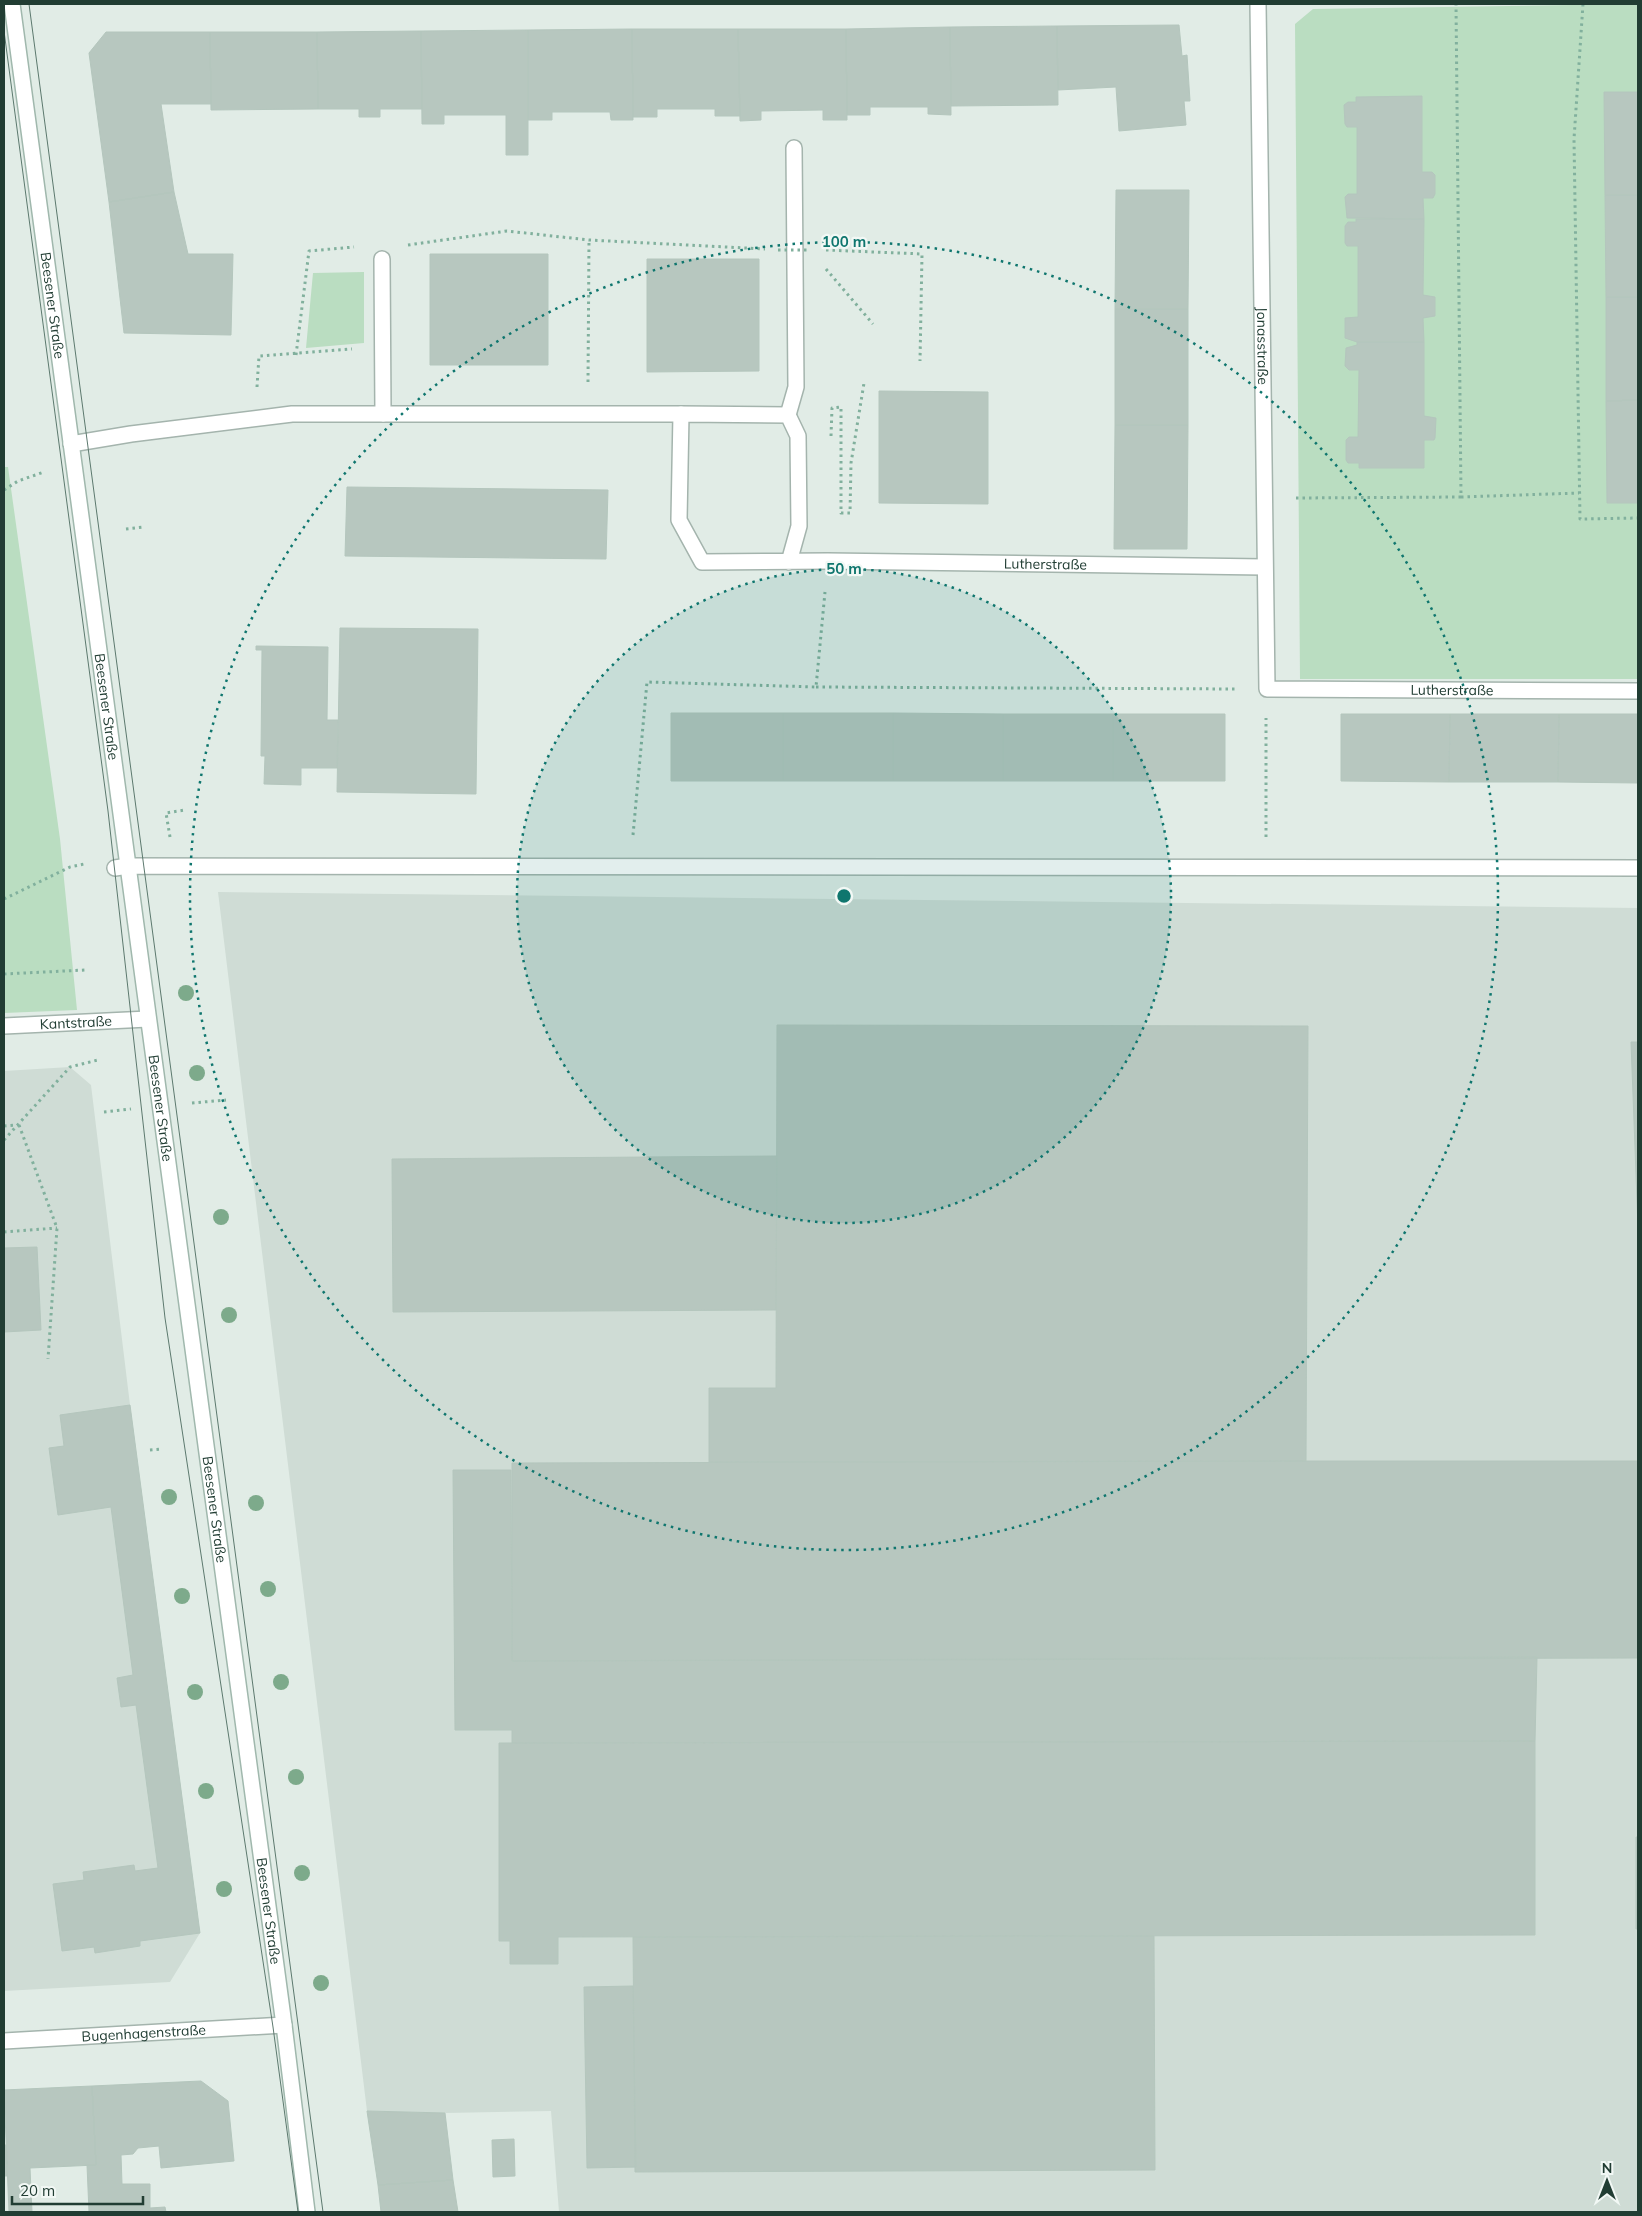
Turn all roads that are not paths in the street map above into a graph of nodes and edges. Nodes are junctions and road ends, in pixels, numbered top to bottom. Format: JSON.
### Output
{"nodes":[{"id":1,"x":12,"y":4,"type":"edge"},
{"id":2,"x":1258,"y":4,"type":"edge"},
{"id":3,"x":794,"y":148,"type":"dead end"},
{"id":4,"x":382,"y":259,"type":"dead end"},
{"id":5,"x":383,"y":414,"type":"junction"},
{"id":6,"x":681,"y":414,"type":"junction"},
{"id":7,"x":788,"y":415,"type":"junction"},
{"id":8,"x":71,"y":444,"type":"junction"},
{"id":9,"x":789,"y":562,"type":"junction"},
{"id":10,"x":1264,"y":567,"type":"junction"},
{"id":11,"x":1267,"y":689,"type":"joint"},
{"id":12,"x":1638,"y":691,"type":"edge"},
{"id":13,"x":121,"y":867,"type":"junction"},
{"id":14,"x":1638,"y":868,"type":"edge"},
{"id":15,"x":148,"y":1020,"type":"junction"},
{"id":16,"x":4,"y":1026,"type":"edge"},
{"id":17,"x":284,"y":2025,"type":"junction"},
{"id":18,"x":4,"y":2041,"type":"edge"},
{"id":19,"x":307,"y":2212,"type":"edge"}],
"edges":[{"from":1,"to":8,"type":"street","name":"Beesener Straße"},
{"from":2,"to":10,"type":"street","name":"Jonasstraße"},
{"from":3,"to":7,"type":"street"},
{"from":4,"to":5,"type":"street"},
{"from":5,"to":6,"type":"street"},
{"from":5,"to":8,"type":"street"},
{"from":6,"to":7,"type":"street"},
{"from":6,"to":9,"type":"street","name":"Lutherstraße"},
{"from":7,"to":9,"type":"street"},
{"from":8,"to":13,"type":"street","name":"Beesener Straße"},
{"from":9,"to":10,"type":"street","name":"Lutherstraße"},
{"from":10,"to":11,"type":"street","name":"Jonasstraße"},
{"from":11,"to":12,"type":"street","name":"Lutherstraße"},
{"from":13,"to":14,"type":"street"},
{"from":13,"to":15,"type":"street","name":"Beesener Straße"},
{"from":15,"to":16,"type":"street","name":"Kantstraße"},
{"from":15,"to":17,"type":"street","name":"Beesener Straße"},
{"from":17,"to":18,"type":"street","name":"Bugenhagenstraße"},
{"from":17,"to":19,"type":"street","name":"Beesener Straße"}]}
